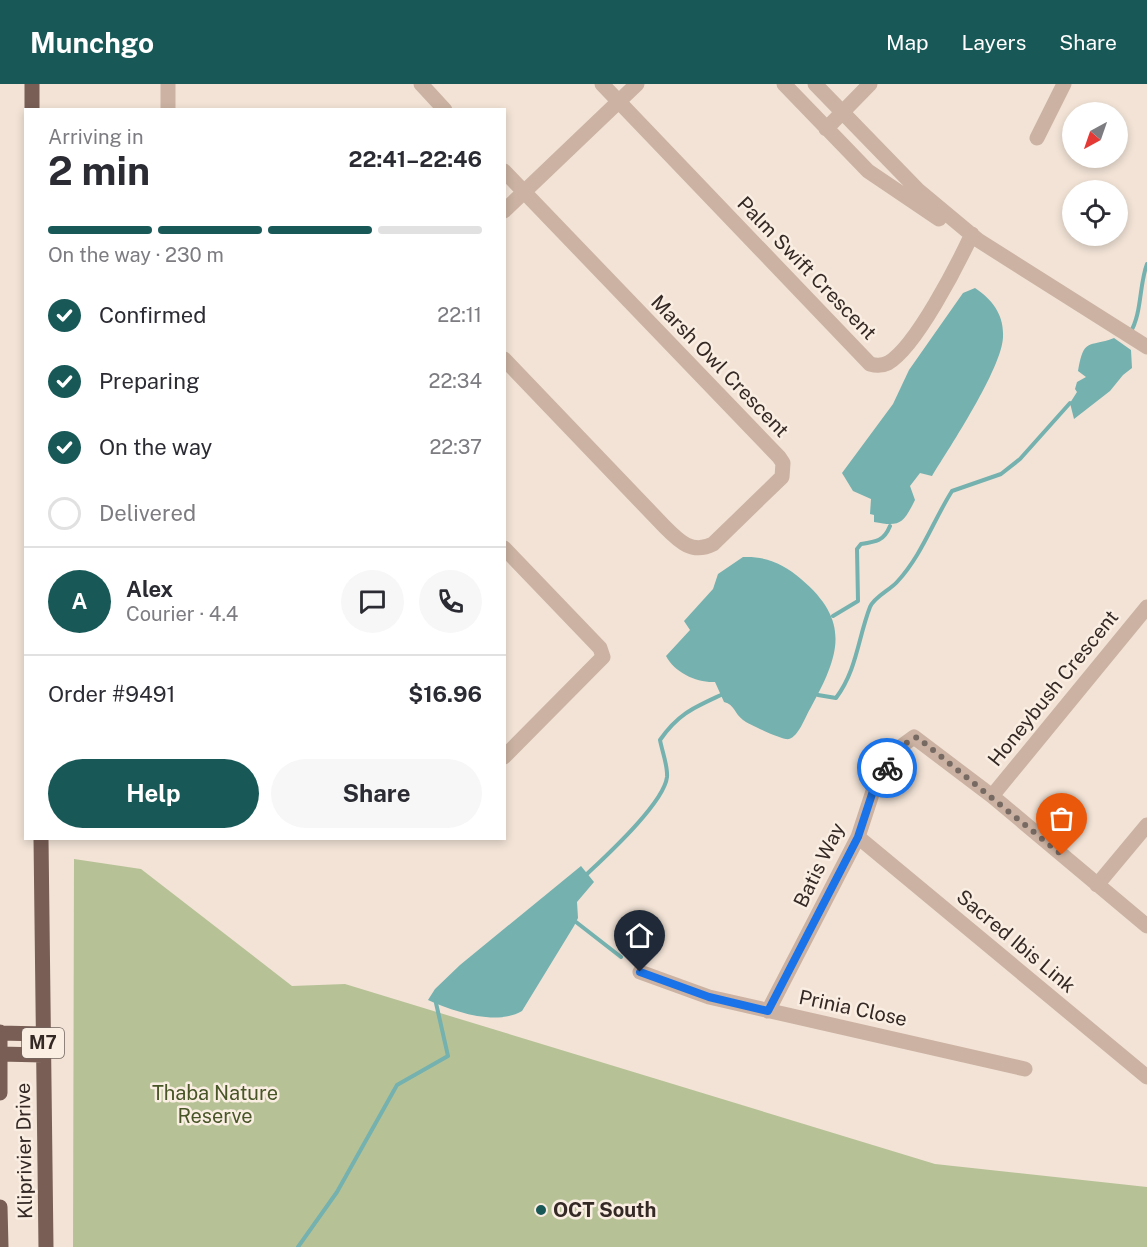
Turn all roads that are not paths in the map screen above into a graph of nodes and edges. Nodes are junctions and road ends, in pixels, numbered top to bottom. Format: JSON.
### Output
{"nodes":[{"id":1,"x":32,"y":84,"type":"edge"},
{"id":2,"x":42,"y":84,"type":"edge"},
{"id":3,"x":168,"y":84,"type":"edge"},
{"id":4,"x":421,"y":84,"type":"edge"},
{"id":5,"x":602,"y":84,"type":"edge"},
{"id":6,"x":637,"y":84,"type":"edge"},
{"id":7,"x":784,"y":84,"type":"edge"},
{"id":8,"x":815,"y":84,"type":"edge"},
{"id":9,"x":870,"y":84,"type":"edge"},
{"id":10,"x":1064,"y":84,"type":"edge"},
{"id":11,"x":619,"y":102,"type":"junction"},
{"id":12,"x":32,"y":108,"type":"edge"},
{"id":13,"x":168,"y":108,"type":"edge"},
{"id":14,"x":443,"y":108,"type":"edge"},
{"id":15,"x":843,"y":113,"type":"junction"},
{"id":16,"x":826,"y":129,"type":"junction"},
{"id":17,"x":1037,"y":138,"type":"dead end"},
{"id":18,"x":506,"y":173,"type":"edge"},
{"id":19,"x":524,"y":192,"type":"junction"},
{"id":20,"x":506,"y":209,"type":"edge"},
{"id":21,"x":973,"y":238,"type":"junction"},
{"id":22,"x":1142,"y":344,"type":"edge"},
{"id":23,"x":506,"y":361,"type":"edge"},
{"id":24,"x":506,"y":550,"type":"edge"},
{"id":25,"x":1147,"y":607,"type":"edge"},
{"id":26,"x":909,"y":739,"type":"joint"},
{"id":27,"x":507,"y":747,"type":"edge"},
{"id":28,"x":992,"y":796,"type":"junction"},
{"id":29,"x":1147,"y":825,"type":"edge"},
{"id":30,"x":858,"y":837,"type":"junction"},
{"id":31,"x":40,"y":840,"type":"edge"},
{"id":32,"x":1097,"y":885,"type":"junction"},
{"id":33,"x":1147,"y":926,"type":"edge"},
{"id":34,"x":640,"y":972,"type":"dead end"},
{"id":35,"x":768,"y":1011,"type":"junction"},
{"id":36,"x":0,"y":1033,"type":"edge"},
{"id":37,"x":43,"y":1034,"type":"junction"},
{"id":38,"x":0,"y":1054,"type":"edge"},
{"id":39,"x":43,"y":1055,"type":"junction"},
{"id":40,"x":1025,"y":1069,"type":"dead end"},
{"id":41,"x":1147,"y":1077,"type":"edge"},
{"id":42,"x":0,"y":1093,"type":"edge"},
{"id":43,"x":0,"y":1208,"type":"edge"},
{"id":44,"x":2,"y":1247,"type":"edge"},
{"id":45,"x":46,"y":1247,"type":"edge"}],
"edges":[{"from":1,"to":12,"type":"main road"},
{"from":2,"to":12,"type":"main road"},
{"from":3,"to":13,"type":"street"},
{"from":4,"to":14,"type":"street"},
{"from":5,"to":11,"type":"street","name":"Palm Swift Crescent"},
{"from":6,"to":11,"type":"street"},
{"from":7,"to":16,"type":"street"},
{"from":8,"to":15,"type":"street"},
{"from":9,"to":15,"type":"street"},
{"from":10,"to":17,"type":"street"},
{"from":11,"to":19,"type":"street"},
{"from":11,"to":21,"type":"street","name":"Palm Swift Crescent"},
{"from":15,"to":16,"type":"street"},
{"from":15,"to":21,"type":"street"},
{"from":16,"to":21,"type":"street"},
{"from":18,"to":19,"type":"street"},
{"from":19,"to":20,"type":"street"},
{"from":19,"to":23,"type":"street","name":"Marsh Owl Crescent"},
{"from":21,"to":22,"type":"street"},
{"from":24,"to":27,"type":"street"},
{"from":25,"to":28,"type":"street","name":"Honeybush Crescent"},
{"from":26,"to":28,"type":"street","name":"Honeybush Crescent"},
{"from":26,"to":30,"type":"street","name":"Batis Way"},
{"from":28,"to":32,"type":"street","name":"Honeybush Crescent"},
{"from":29,"to":32,"type":"street"},
{"from":30,"to":35,"type":"street","name":"Batis Way"},
{"from":30,"to":41,"type":"street","name":"Sacred Ibis Link"},
{"from":31,"to":37,"type":"main road","name":"Kliprivier Drive","number":"M7"},
{"from":32,"to":33,"type":"street","name":"Honeybush Crescent"},
{"from":34,"to":35,"type":"street","name":"Prinia Close"},
{"from":35,"to":40,"type":"street","name":"Prinia Close"},
{"from":36,"to":37,"type":"main road"},
{"from":36,"to":38,"type":"main road","name":"Kliprivier Drive","number":"M7"},
{"from":37,"to":39,"type":"main road","name":"Kliprivier Drive","number":"M7"},
{"from":38,"to":39,"type":"main road"},
{"from":38,"to":42,"type":"main road","name":"Kliprivier Drive","number":"M7"},
{"from":39,"to":45,"type":"main road","name":"Kliprivier Drive","number":"M7"},
{"from":43,"to":44,"type":"main road","name":"Kliprivier Drive"}]}
